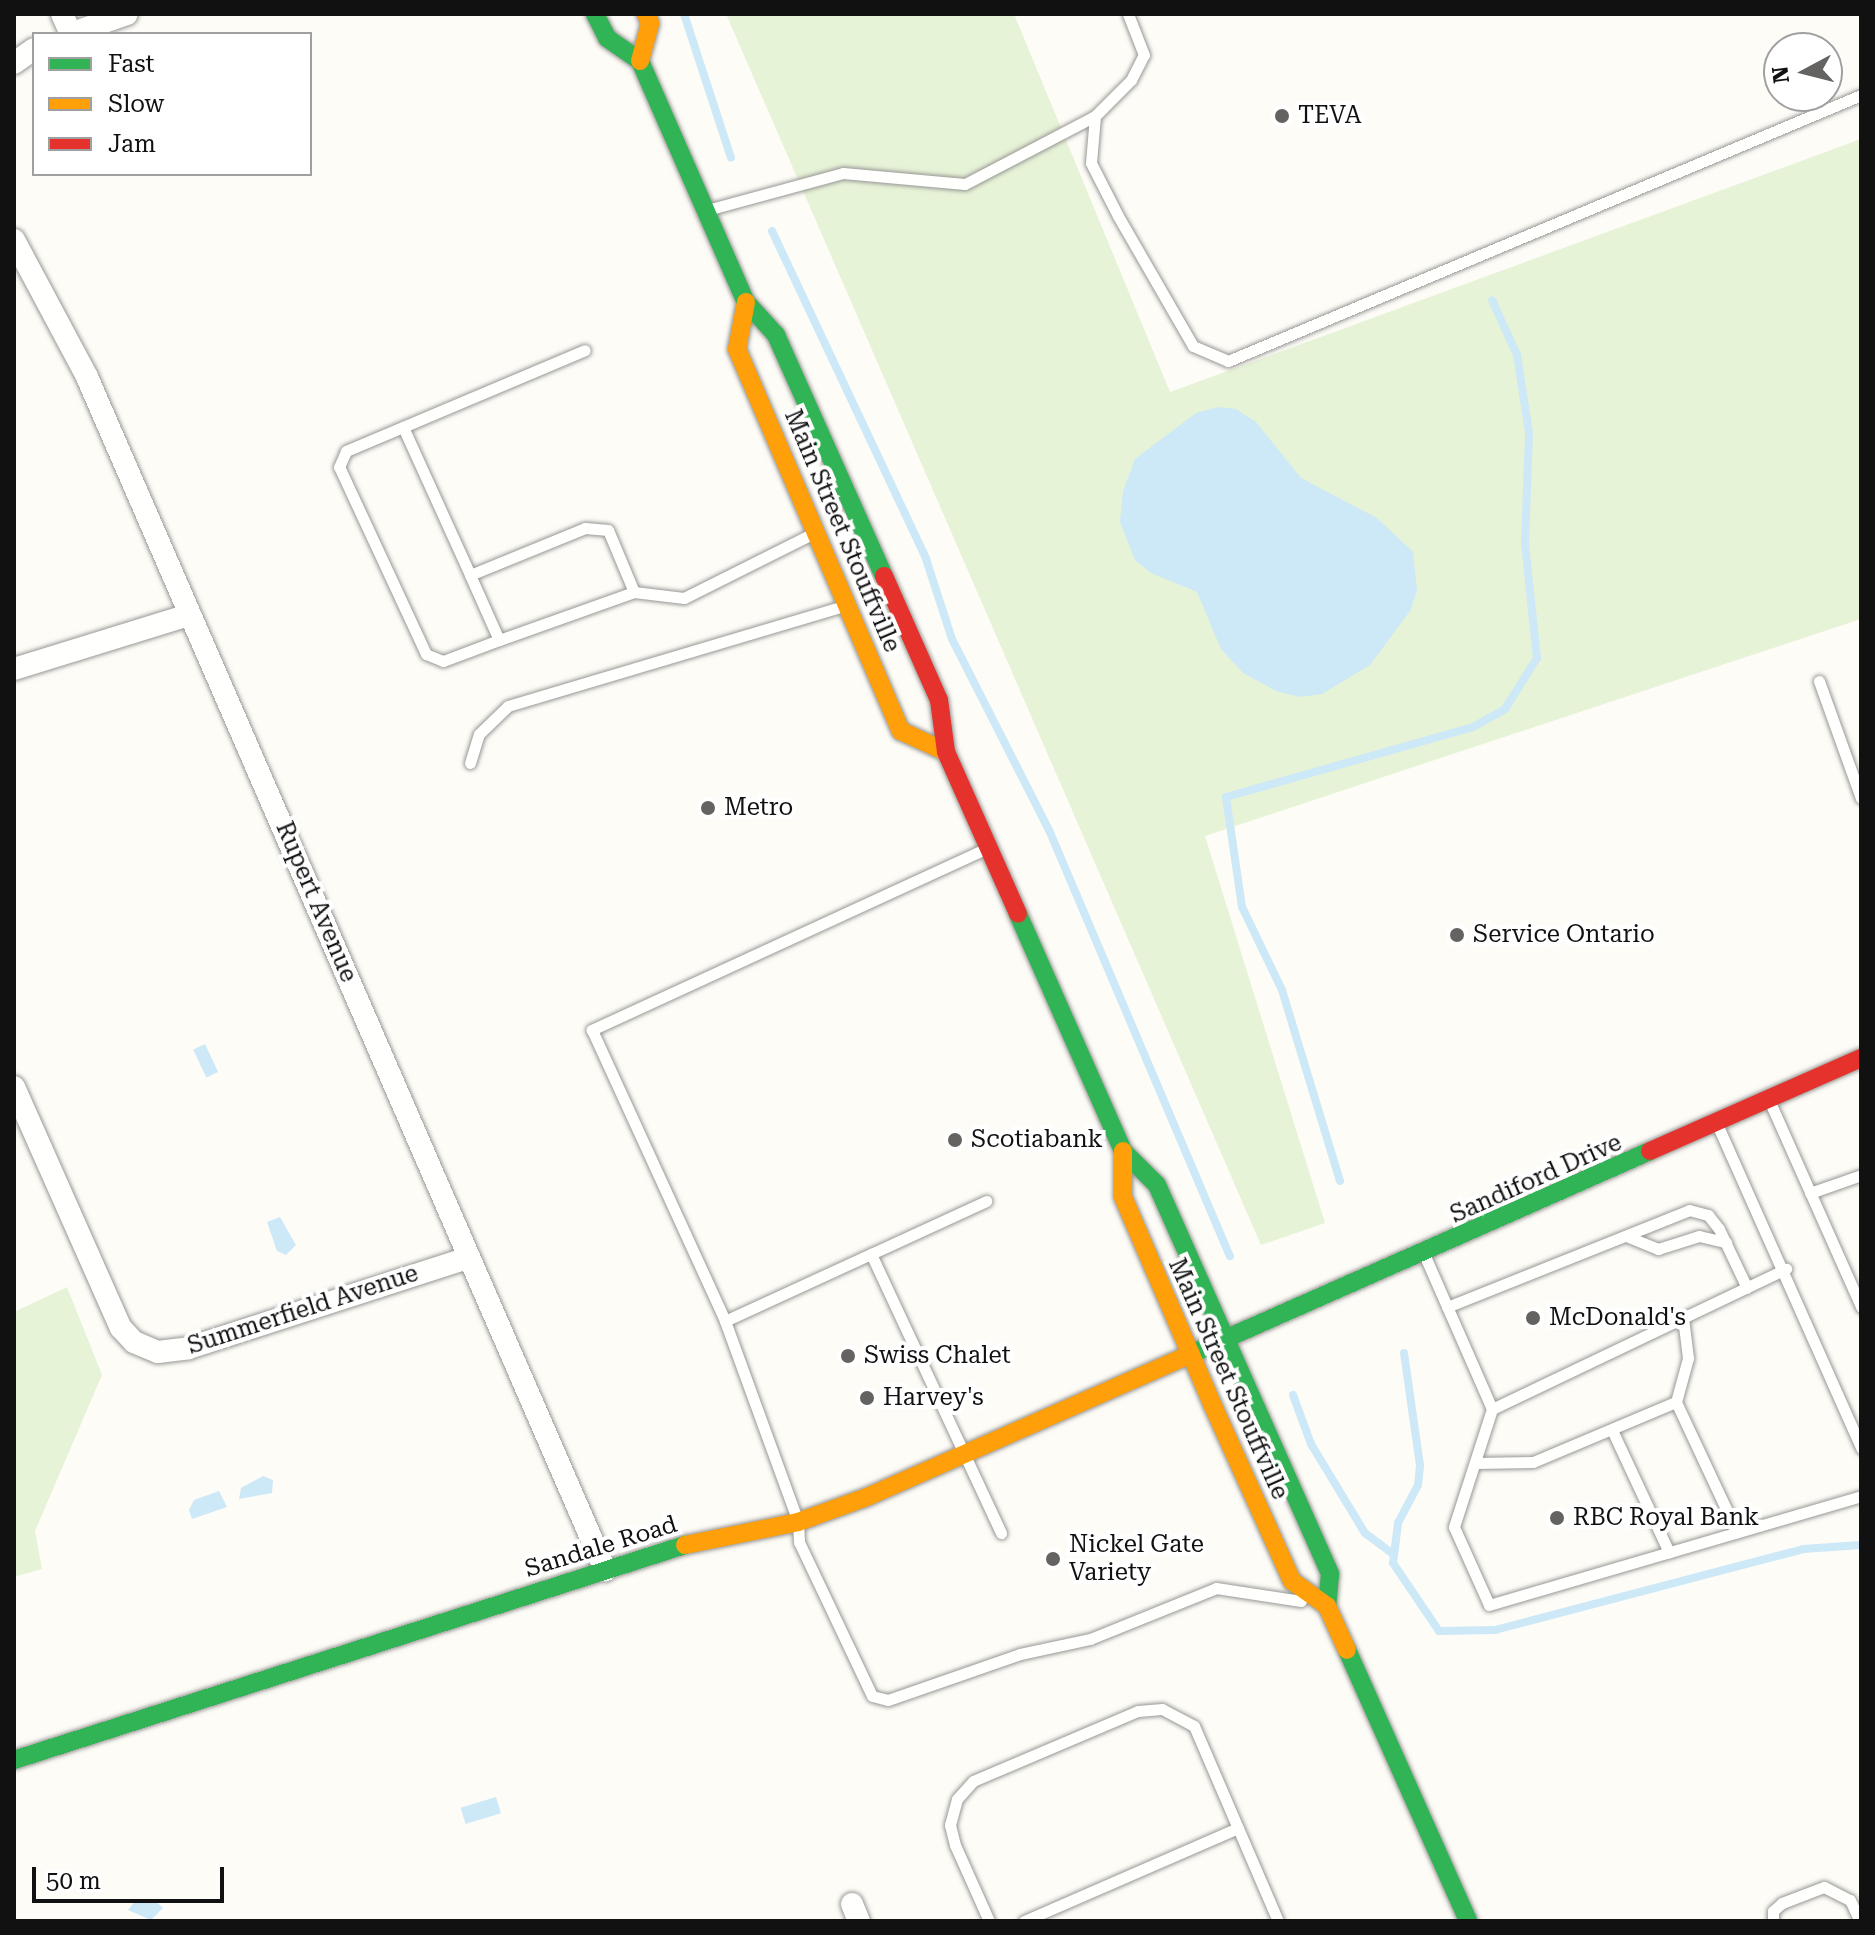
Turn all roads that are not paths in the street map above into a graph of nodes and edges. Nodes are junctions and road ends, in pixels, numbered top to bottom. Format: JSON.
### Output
{"nodes":[{"id":1,"x":127,"y":14,"type":"edge"},
{"id":2,"x":595,"y":14,"type":"edge"},
{"id":3,"x":646,"y":14,"type":"edge"},
{"id":4,"x":1128,"y":14,"type":"edge"},
{"id":5,"x":77,"y":32,"type":"edge"},
{"id":6,"x":32,"y":50,"type":"edge"},
{"id":7,"x":640,"y":61,"type":"junction"},
{"id":8,"x":14,"y":63,"type":"edge"},
{"id":9,"x":1861,"y":95,"type":"edge"},
{"id":10,"x":1095,"y":116,"type":"junction"},
{"id":11,"x":706,"y":210,"type":"junction"},
{"id":12,"x":14,"y":240,"type":"edge"},
{"id":13,"x":746,"y":302,"type":"junction"},
{"id":14,"x":585,"y":350,"type":"dead end"},
{"id":15,"x":403,"y":427,"type":"junction"},
{"id":16,"x":816,"y":532,"type":"junction"},
{"id":17,"x":470,"y":575,"type":"junction"},
{"id":18,"x":634,"y":592,"type":"junction"},
{"id":19,"x":847,"y":605,"type":"junction"},
{"id":20,"x":188,"y":615,"type":"junction"},
{"id":21,"x":499,"y":640,"type":"junction"},
{"id":22,"x":14,"y":669,"type":"edge"},
{"id":23,"x":1819,"y":681,"type":"dead end"},
{"id":24,"x":946,"y":752,"type":"junction"},
{"id":25,"x":470,"y":763,"type":"dead end"},
{"id":26,"x":1861,"y":798,"type":"edge"},
{"id":27,"x":989,"y":847,"type":"junction"},
{"id":28,"x":1861,"y":1058,"type":"edge"},
{"id":29,"x":14,"y":1087,"type":"edge"},
{"id":30,"x":1769,"y":1099,"type":"junction"},
{"id":31,"x":1717,"y":1123,"type":"junction"},
{"id":32,"x":1123,"y":1151,"type":"junction"},
{"id":33,"x":1861,"y":1175,"type":"edge"},
{"id":34,"x":1810,"y":1193,"type":"junction"},
{"id":35,"x":986,"y":1201,"type":"dead end"},
{"id":36,"x":1626,"y":1236,"type":"junction"},
{"id":37,"x":1726,"y":1242,"type":"junction"},
{"id":38,"x":871,"y":1254,"type":"junction"},
{"id":39,"x":1424,"y":1254,"type":"junction"},
{"id":40,"x":467,"y":1258,"type":"junction"},
{"id":41,"x":1786,"y":1269,"type":"junction"},
{"id":42,"x":1747,"y":1288,"type":"junction"},
{"id":43,"x":1447,"y":1307,"type":"junction"},
{"id":44,"x":1861,"y":1307,"type":"edge"},
{"id":45,"x":1683,"y":1318,"type":"junction"},
{"id":46,"x":725,"y":1321,"type":"junction"},
{"id":47,"x":1229,"y":1341,"type":"junction"},
{"id":48,"x":1192,"y":1355,"type":"junction"},
{"id":49,"x":1676,"y":1402,"type":"junction"},
{"id":50,"x":1492,"y":1409,"type":"junction"},
{"id":51,"x":1612,"y":1430,"type":"junction"},
{"id":52,"x":1861,"y":1448,"type":"edge"},
{"id":53,"x":963,"y":1454,"type":"junction"},
{"id":54,"x":1475,"y":1463,"type":"junction"},
{"id":55,"x":1861,"y":1496,"type":"edge"},
{"id":56,"x":798,"y":1522,"type":"junction"},
{"id":57,"x":1737,"y":1532,"type":"junction"},
{"id":58,"x":1001,"y":1533,"type":"dead end"},
{"id":59,"x":1669,"y":1552,"type":"junction"},
{"id":60,"x":605,"y":1570,"type":"junction"},
{"id":61,"x":1327,"y":1606,"type":"junction"},
{"id":62,"x":14,"y":1760,"type":"edge"},
{"id":63,"x":1238,"y":1828,"type":"junction"},
{"id":64,"x":989,"y":1921,"type":"edge"},
{"id":65,"x":1024,"y":1921,"type":"edge"},
{"id":66,"x":1278,"y":1921,"type":"edge"},
{"id":67,"x":1468,"y":1921,"type":"edge"},
{"id":68,"x":1773,"y":1921,"type":"edge"},
{"id":69,"x":1860,"y":1921,"type":"edge"}],
"edges":[{"from":1,"to":5,"type":"street"},
{"from":2,"to":7,"type":"main road"},
{"from":3,"to":7,"type":"main road"},
{"from":4,"to":10,"type":"lane"},
{"from":6,"to":8,"type":"street"},
{"from":7,"to":11,"type":"main road","name":"Main Street Stouffville"},
{"from":9,"to":10,"type":"lane"},
{"from":10,"to":11,"type":"lane"},
{"from":11,"to":13,"type":"main road","name":"Main Street Stouffville"},
{"from":12,"to":20,"type":"street","name":"Rupert Avenue"},
{"from":13,"to":16,"type":"main road","name":"Main Street Stouffville"},
{"from":13,"to":24,"type":"main road","name":"Main Street Stouffville"},
{"from":14,"to":15,"type":"lane"},
{"from":15,"to":17,"type":"lane"},
{"from":15,"to":21,"type":"lane"},
{"from":16,"to":18,"type":"lane"},
{"from":16,"to":19,"type":"main road","name":"Main Street Stouffville"},
{"from":17,"to":18,"type":"lane"},
{"from":17,"to":21,"type":"lane"},
{"from":18,"to":21,"type":"lane"},
{"from":19,"to":24,"type":"main road","name":"Main Street Stouffville"},
{"from":19,"to":25,"type":"lane"},
{"from":20,"to":22,"type":"street"},
{"from":20,"to":40,"type":"street","name":"Rupert Avenue"},
{"from":23,"to":26,"type":"lane"},
{"from":24,"to":27,"type":"main road","name":"Main Street Stouffville"},
{"from":27,"to":32,"type":"main road","name":"Main Street Stouffville"},
{"from":27,"to":46,"type":"lane"},
{"from":28,"to":30,"type":"main road","name":"Sandiford Drive"},
{"from":29,"to":40,"type":"street","name":"Summerfield Avenue"},
{"from":30,"to":31,"type":"main road","name":"Sandiford Drive"},
{"from":30,"to":34,"type":"lane"},
{"from":31,"to":39,"type":"main road","name":"Sandiford Drive"},
{"from":31,"to":41,"type":"lane"},
{"from":32,"to":47,"type":"main road","name":"Main Street Stouffville"},
{"from":32,"to":48,"type":"main road","name":"Main Street Stouffville"},
{"from":33,"to":34,"type":"lane"},
{"from":34,"to":44,"type":"lane"},
{"from":35,"to":38,"type":"lane"},
{"from":36,"to":37,"type":"lane"},
{"from":36,"to":37,"type":"lane"},
{"from":36,"to":43,"type":"lane"},
{"from":37,"to":42,"type":"lane"},
{"from":38,"to":46,"type":"lane"},
{"from":38,"to":53,"type":"lane"},
{"from":39,"to":43,"type":"lane"},
{"from":39,"to":47,"type":"main road","name":"Sandiford Drive"},
{"from":40,"to":60,"type":"street","name":"Rupert Avenue"},
{"from":41,"to":42,"type":"lane"},
{"from":41,"to":52,"type":"lane"},
{"from":42,"to":45,"type":"lane"},
{"from":43,"to":50,"type":"lane"},
{"from":45,"to":49,"type":"lane"},
{"from":45,"to":50,"type":"lane"},
{"from":46,"to":56,"type":"lane"},
{"from":47,"to":48,"type":"main road","name":"Sandiford Drive"},
{"from":47,"to":61,"type":"main road","name":"Main Street Stouffville"},
{"from":48,"to":53,"type":"main road","name":"Sandale Road"},
{"from":48,"to":61,"type":"main road","name":"Main Street Stouffville"},
{"from":49,"to":51,"type":"lane"},
{"from":49,"to":57,"type":"lane"},
{"from":50,"to":54,"type":"lane"},
{"from":51,"to":54,"type":"lane"},
{"from":51,"to":59,"type":"lane"},
{"from":53,"to":56,"type":"main road","name":"Sandale Road"},
{"from":53,"to":58,"type":"lane"},
{"from":54,"to":59,"type":"lane"},
{"from":55,"to":57,"type":"lane"},
{"from":56,"to":60,"type":"main road","name":"Sandale Road"},
{"from":56,"to":61,"type":"lane"},
{"from":57,"to":59,"type":"lane"},
{"from":60,"to":62,"type":"main road","name":"Sandale Road"},
{"from":61,"to":67,"type":"main road","name":"Main Street Stouffville"},
{"from":63,"to":64,"type":"lane"},
{"from":63,"to":65,"type":"lane"},
{"from":63,"to":66,"type":"lane"},
{"from":68,"to":69,"type":"lane"}]}
